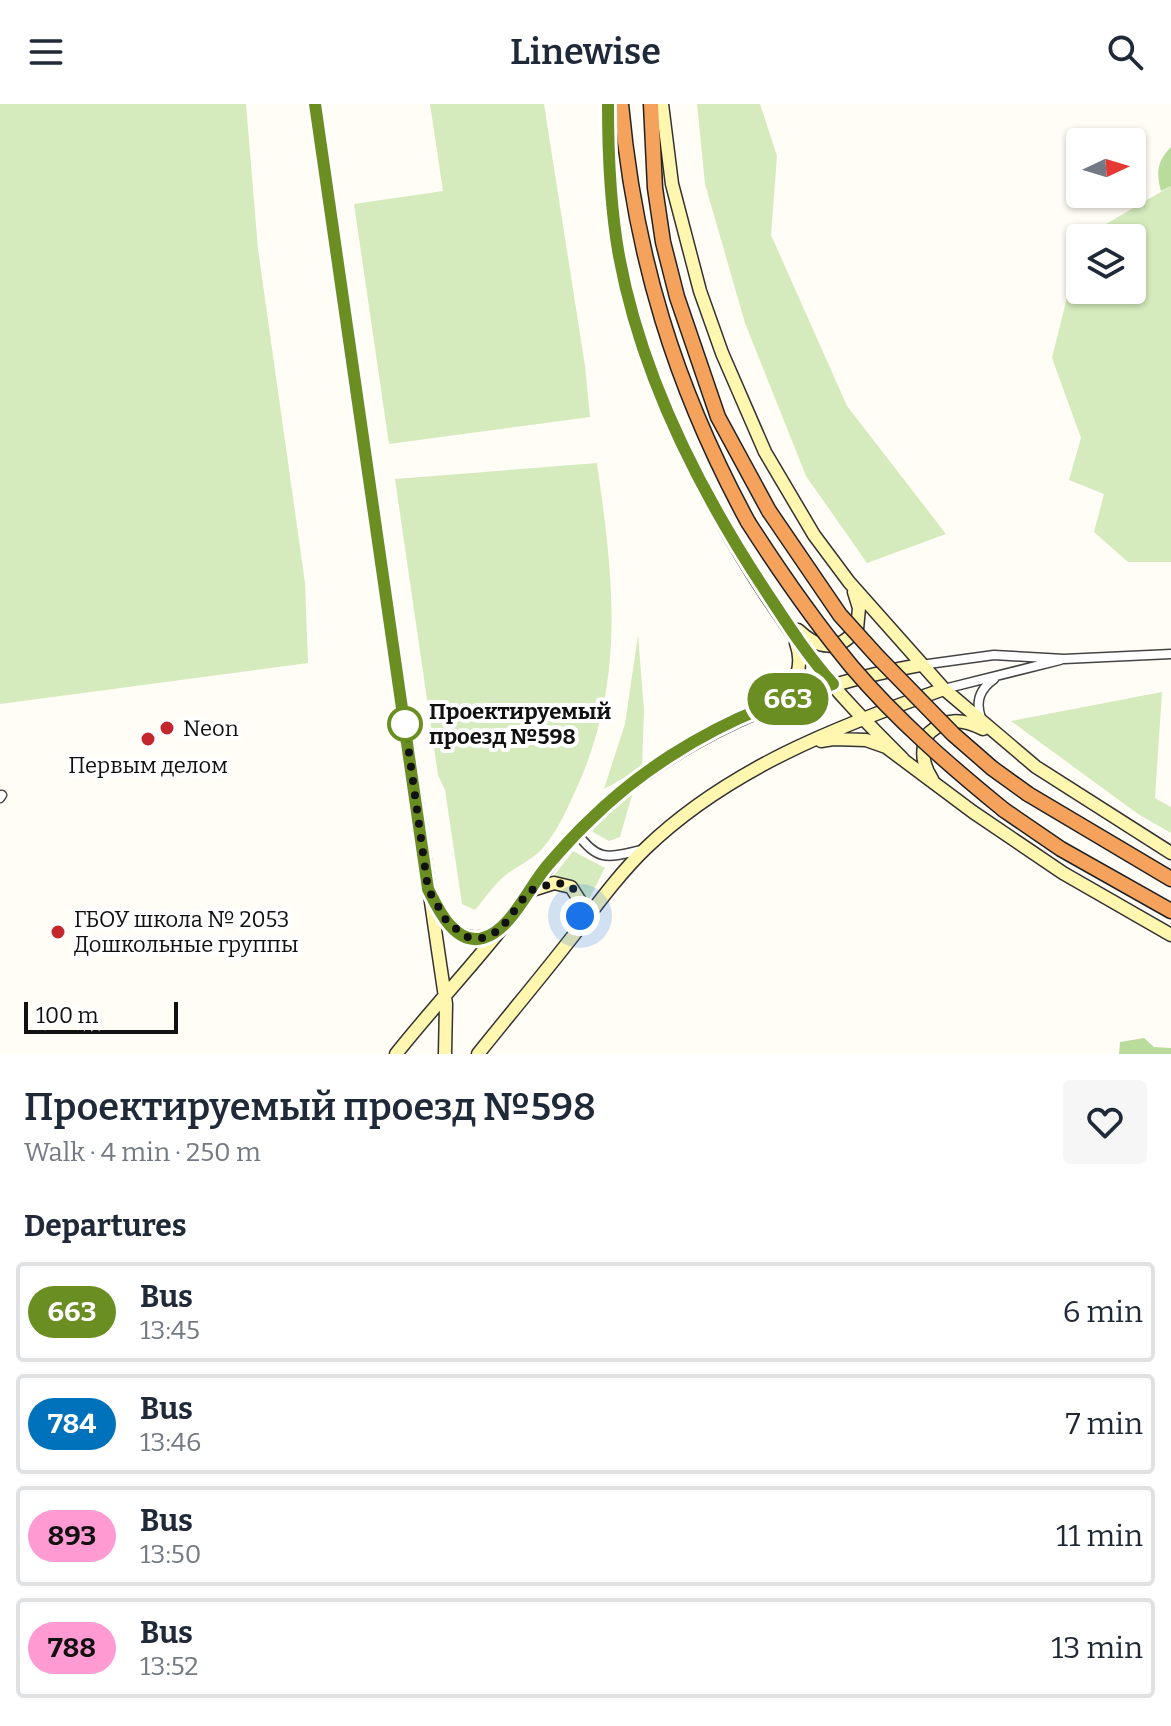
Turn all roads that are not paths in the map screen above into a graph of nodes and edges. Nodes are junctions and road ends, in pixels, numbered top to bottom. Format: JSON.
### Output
{"nodes":[{"id":1,"x":315,"y":104,"type":"edge"},
{"id":2,"x":608,"y":104,"type":"edge"},
{"id":3,"x":621,"y":104,"type":"edge"},
{"id":4,"x":651,"y":104,"type":"edge"},
{"id":5,"x":662,"y":104,"type":"edge"},
{"id":6,"x":849,"y":582,"type":"junction"},
{"id":7,"x":780,"y":613,"type":"junction"},
{"id":8,"x":1171,"y":654,"type":"edge"},
{"id":9,"x":1064,"y":659,"type":"junction"},
{"id":10,"x":920,"y":665,"type":"junction"},
{"id":11,"x":1002,"y":674,"type":"junction"},
{"id":12,"x":833,"y":684,"type":"junction"},
{"id":13,"x":944,"y":689,"type":"junction"},
{"id":14,"x":764,"y":707,"type":"junction"},
{"id":15,"x":863,"y":718,"type":"junction"},
{"id":16,"x":998,"y":736,"type":"junction"},
{"id":17,"x":805,"y":745,"type":"junction"},
{"id":18,"x":903,"y":759,"type":"junction"},
{"id":19,"x":949,"y":795,"type":"junction"},
{"id":20,"x":577,"y":833,"type":"junction"},
{"id":21,"x":644,"y":850,"type":"junction"},
{"id":22,"x":1171,"y":853,"type":"edge"},
{"id":23,"x":1171,"y":879,"type":"edge"},
{"id":24,"x":428,"y":889,"type":"junction"},
{"id":25,"x":529,"y":891,"type":"junction"},
{"id":26,"x":1171,"y":911,"type":"edge"},
{"id":27,"x":500,"y":930,"type":"junction"},
{"id":28,"x":574,"y":935,"type":"junction"},
{"id":29,"x":1171,"y":935,"type":"edge"},
{"id":30,"x":445,"y":997,"type":"junction"},
{"id":31,"x":396,"y":1054,"type":"edge"},
{"id":32,"x":445,"y":1054,"type":"edge"},
{"id":33,"x":478,"y":1054,"type":"edge"}],
"edges":[{"from":1,"to":24,"type":"main road"},
{"from":2,"to":7,"type":"main road"},
{"from":3,"to":26,"type":"highway","bridge":true},
{"from":4,"to":23,"type":"highway","bridge":true},
{"from":5,"to":6,"type":"main road"},
{"from":6,"to":7,"type":"main road"},
{"from":6,"to":10,"type":"main road"},
{"from":7,"to":12,"type":"main road"},
{"from":7,"to":14,"type":"main road"},
{"from":8,"to":9,"type":"street"},
{"from":9,"to":10,"type":"street"},
{"from":9,"to":11,"type":"street"},
{"from":10,"to":12,"type":"main road"},
{"from":10,"to":13,"type":"main road"},
{"from":11,"to":13,"type":"street"},
{"from":11,"to":16,"type":"street"},
{"from":12,"to":14,"type":"main road"},
{"from":12,"to":15,"type":"main road"},
{"from":13,"to":15,"type":"main road"},
{"from":13,"to":16,"type":"main road"},
{"from":14,"to":20,"type":"main road"},
{"from":15,"to":17,"type":"main road"},
{"from":15,"to":18,"type":"main road"},
{"from":16,"to":19,"type":"main road"},
{"from":16,"to":22,"type":"main road"},
{"from":17,"to":18,"type":"main road"},
{"from":17,"to":21,"type":"main road"},
{"from":18,"to":19,"type":"main road"},
{"from":19,"to":29,"type":"main road"},
{"from":20,"to":21,"type":"street"},
{"from":20,"to":25,"type":"main road"},
{"from":21,"to":28,"type":"main road"},
{"from":24,"to":27,"type":"main road"},
{"from":24,"to":30,"type":"main road"},
{"from":25,"to":27,"type":"main road"},
{"from":25,"to":28,"type":"main road"},
{"from":27,"to":30,"type":"main road"},
{"from":28,"to":33,"type":"main road"},
{"from":30,"to":31,"type":"main road"},
{"from":30,"to":32,"type":"main road"}]}
